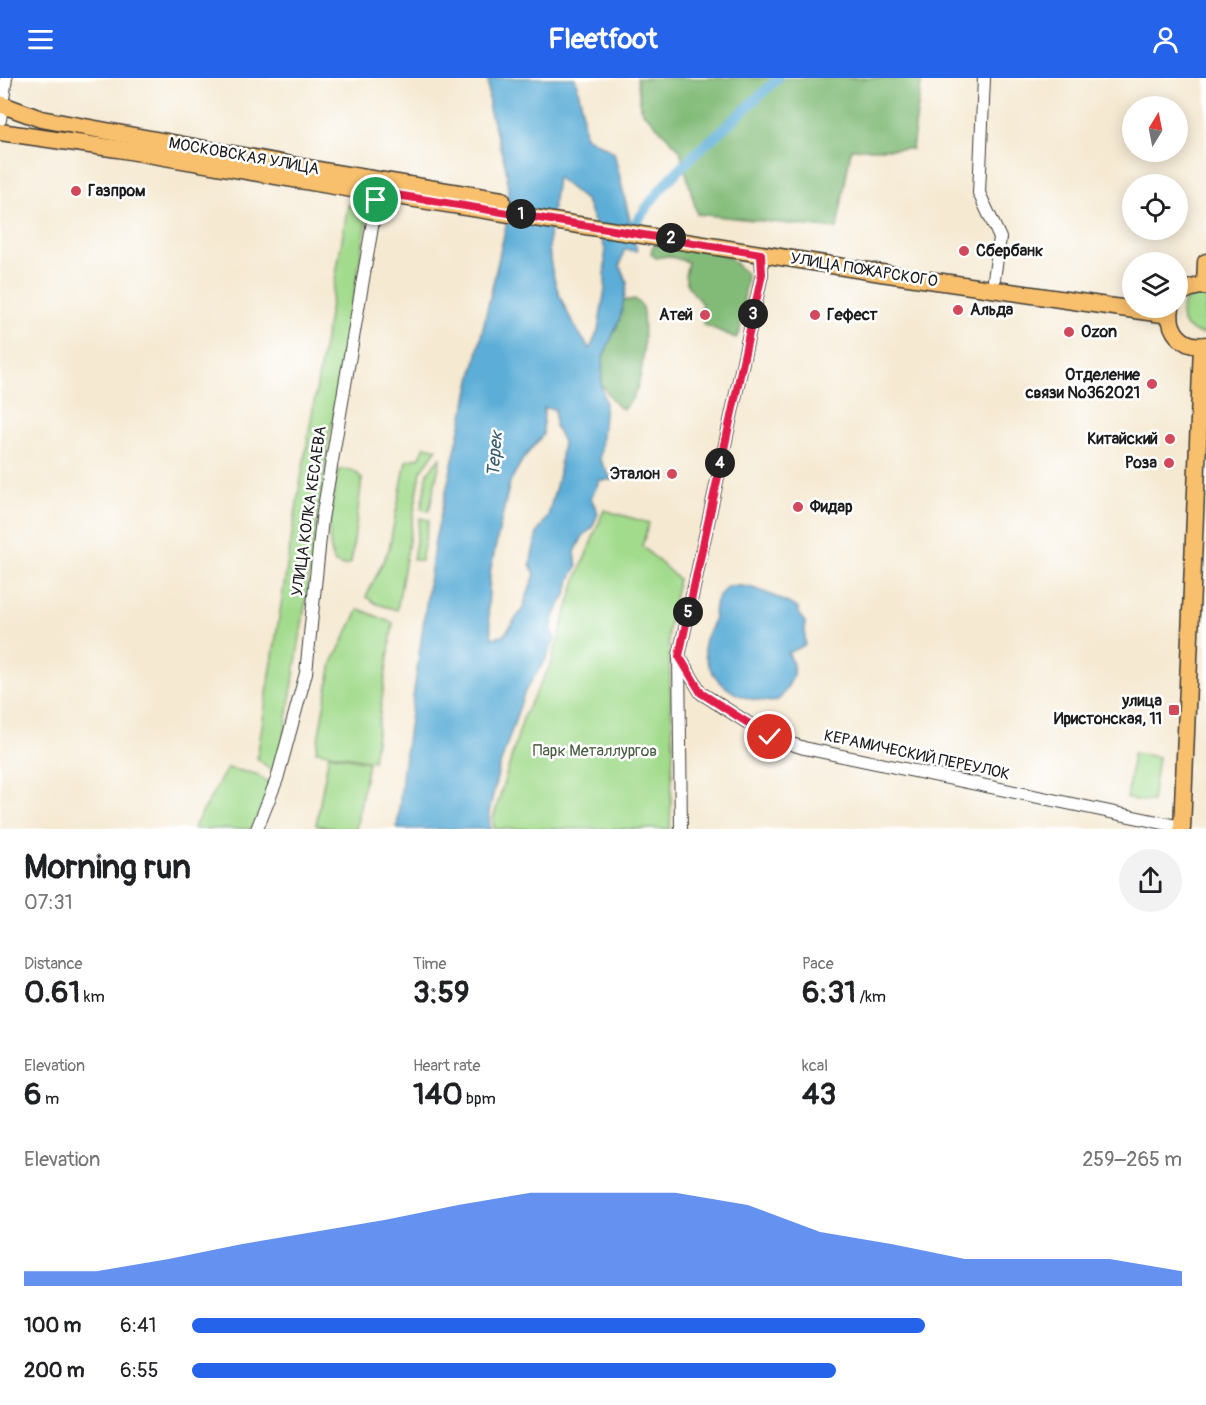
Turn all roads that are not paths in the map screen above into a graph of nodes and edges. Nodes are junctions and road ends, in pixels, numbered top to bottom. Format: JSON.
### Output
{"nodes":[{"id":1,"x":6,"y":78,"type":"edge"},
{"id":2,"x":984,"y":78,"type":"edge"},
{"id":3,"x":0,"y":110,"type":"edge"},
{"id":4,"x":0,"y":132,"type":"edge"},
{"id":5,"x":378,"y":192,"type":"junction"},
{"id":6,"x":489,"y":204,"type":"junction"},
{"id":7,"x":689,"y":237,"type":"junction"},
{"id":8,"x":761,"y":254,"type":"junction"},
{"id":9,"x":1206,"y":262,"type":"edge"},
{"id":10,"x":994,"y":279,"type":"junction"},
{"id":11,"x":1206,"y":286,"type":"edge"},
{"id":12,"x":1188,"y":288,"type":"edge"},
{"id":13,"x":1122,"y":299,"type":"edge"},
{"id":14,"x":1122,"y":305,"type":"edge"},
{"id":15,"x":1170,"y":318,"type":"edge"},
{"id":16,"x":1204,"y":346,"type":"edge"},
{"id":17,"x":679,"y":656,"type":"junction"},
{"id":18,"x":1182,"y":828,"type":"edge"},
{"id":19,"x":257,"y":829,"type":"edge"},
{"id":20,"x":681,"y":829,"type":"edge"}],
"edges":[{"from":1,"to":3,"type":"street"},
{"from":2,"to":10,"type":"street"},
{"from":3,"to":6,"type":"main road","name":"МОСКОВСКАЯ УЛИЦА"},
{"from":4,"to":5,"type":"main road","name":"МОСКОВСКАЯ УЛИЦА"},
{"from":5,"to":6,"type":"main road","name":"МОСКОВСКАЯ УЛИЦА"},
{"from":5,"to":19,"type":"street","name":"УЛИЦА КОЛКА КЕСАЕВА"},
{"from":6,"to":7,"type":"main road","name":"УЛИЦА ПОЖАРСКОГО"},
{"from":7,"to":8,"type":"main road","name":"УЛИЦА ПОЖАРСКОГО"},
{"from":7,"to":10,"type":"main road","name":"УЛИЦА ПОЖАРСКОГО"},
{"from":8,"to":14,"type":"main road","name":"УЛИЦА ПОЖАРСКОГО"},
{"from":8,"to":17,"type":"street"},
{"from":9,"to":11,"type":"main road"},
{"from":10,"to":13,"type":"main road","name":"УЛИЦА ПОЖАРСКОГО"},
{"from":11,"to":12,"type":"main road"},
{"from":15,"to":16,"type":"main road"},
{"from":16,"to":18,"type":"main road"},
{"from":17,"to":18,"type":"street","name":"КЕРАМИЧЕСКИЙ ПЕРЕУЛОК"},
{"from":17,"to":20,"type":"street"}]}
